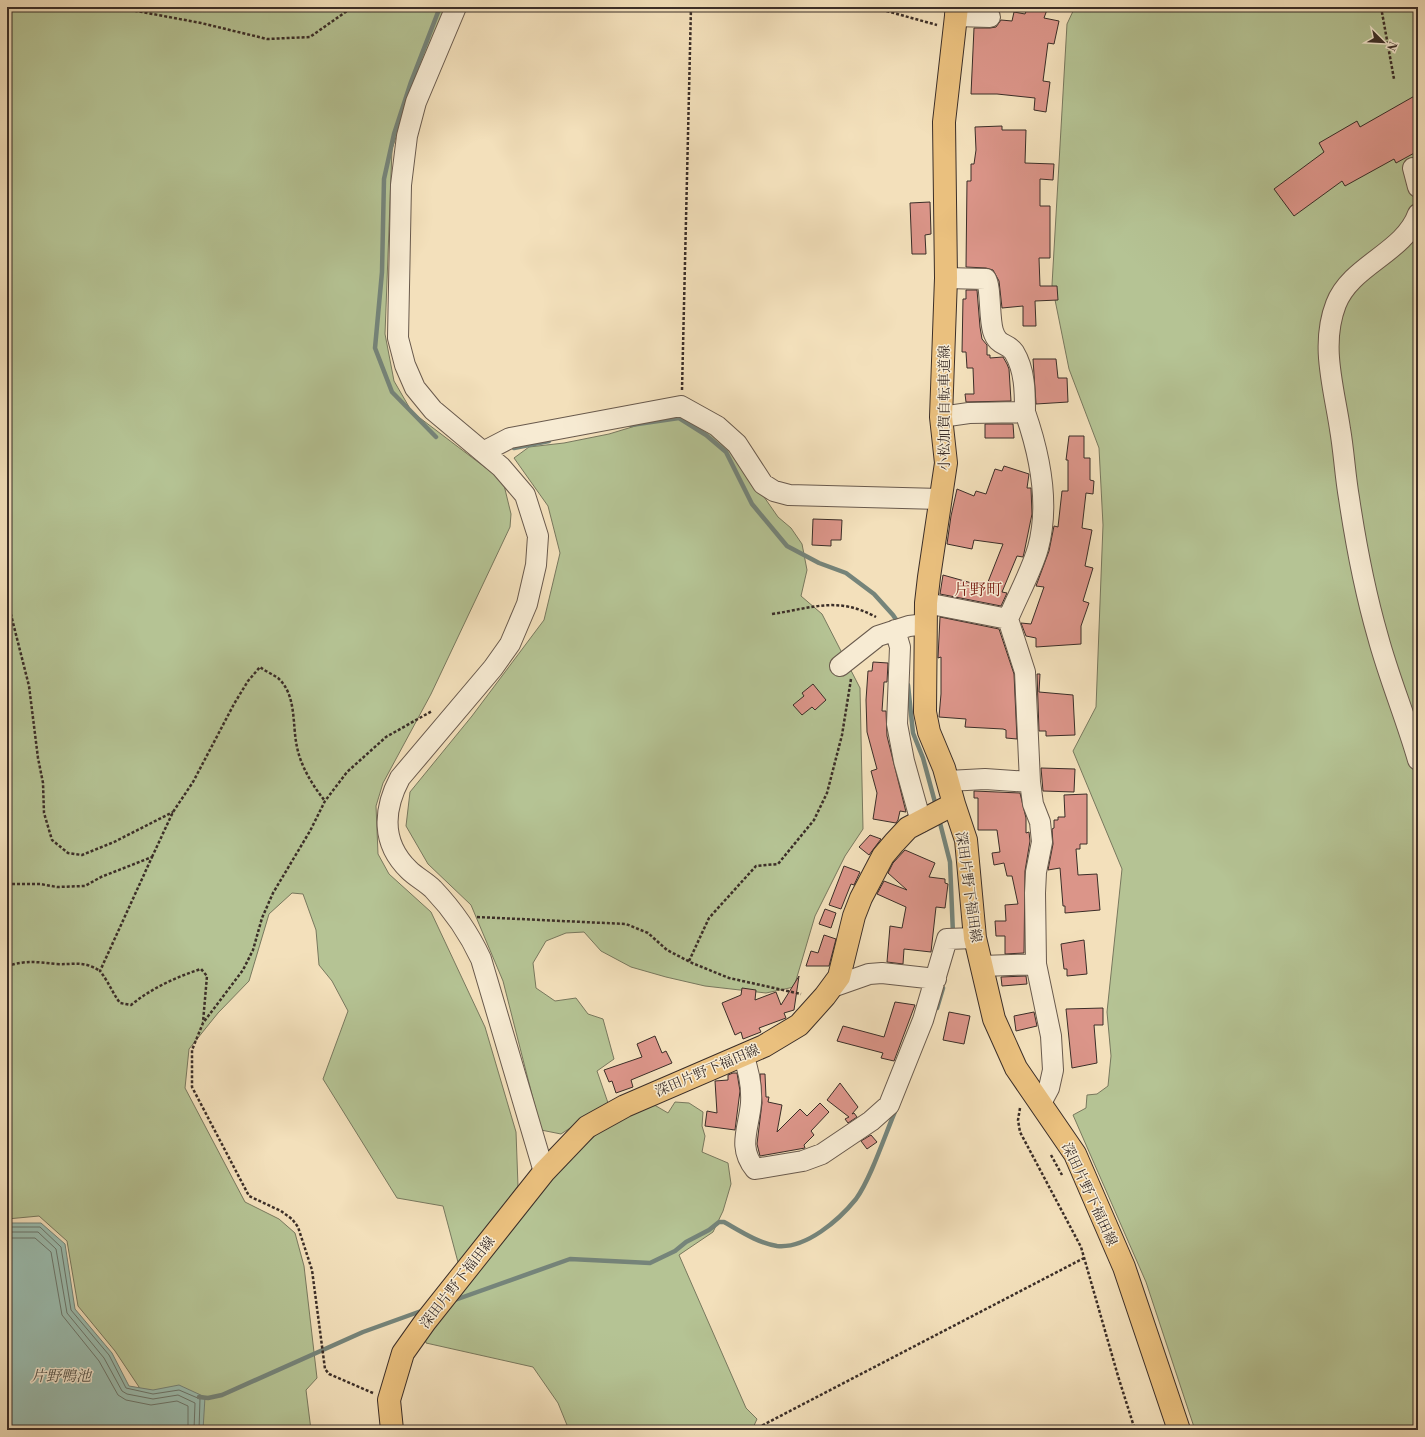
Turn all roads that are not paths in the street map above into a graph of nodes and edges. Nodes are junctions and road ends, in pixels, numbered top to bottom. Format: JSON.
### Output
{"nodes":[{"id":1,"x":456,"y":7,"type":"edge"},
{"id":2,"x":955,"y":16,"type":"edge"},
{"id":3,"x":990,"y":17,"type":"dead end"},
{"id":4,"x":1413,"y":168,"type":"dead end"},
{"id":5,"x":1418,"y":187,"type":"edge"},
{"id":6,"x":1418,"y":214,"type":"edge"},
{"id":7,"x":946,"y":278,"type":"junction"},
{"id":8,"x":1025,"y":412,"type":"junction"},
{"id":9,"x":941,"y":416,"type":"junction"},
{"id":10,"x":483,"y":452,"type":"junction"},
{"id":11,"x":940,"y":499,"type":"junction"},
{"id":12,"x":926,"y":614,"type":"junction"},
{"id":13,"x":1008,"y":619,"type":"junction"},
{"id":14,"x":895,"y":630,"type":"junction"},
{"id":15,"x":846,"y":672,"type":"road end"},
{"id":16,"x":1418,"y":760,"type":"edge"},
{"id":17,"x":948,"y":781,"type":"junction"},
{"id":18,"x":1030,"y":782,"type":"junction"},
{"id":19,"x":954,"y":804,"type":"junction"},
{"id":20,"x":921,"y":822,"type":"junction"},
{"id":21,"x":975,"y":938,"type":"junction"},
{"id":22,"x":1036,"y":964,"type":"junction"},
{"id":23,"x":982,"y":966,"type":"junction"},
{"id":24,"x":936,"y":979,"type":"junction"},
{"id":25,"x":829,"y":991,"type":"junction"},
{"id":26,"x":742,"y":1055,"type":"junction"},
{"id":27,"x":1037,"y":1098,"type":"junction"},
{"id":28,"x":544,"y":1172,"type":"junction"},
{"id":29,"x":392,"y":1430,"type":"edge"},
{"id":30,"x":1179,"y":1430,"type":"edge"}],
"edges":[{"from":1,"to":10,"type":"street"},
{"from":2,"to":3,"type":"street"},
{"from":2,"to":7,"type":"main road","name":"小松加賀自転車道線"},
{"from":4,"to":5,"type":"street"},
{"from":6,"to":16,"type":"street"},
{"from":7,"to":8,"type":"street"},
{"from":7,"to":9,"type":"main road","name":"小松加賀自転車道線"},
{"from":8,"to":9,"type":"street"},
{"from":8,"to":13,"type":"street"},
{"from":9,"to":11,"type":"main road","name":"小松加賀自転車道線"},
{"from":10,"to":11,"type":"street"},
{"from":10,"to":28,"type":"street"},
{"from":11,"to":12,"type":"main road","name":"小松加賀自転車道線"},
{"from":12,"to":13,"type":"street"},
{"from":12,"to":14,"type":"street"},
{"from":12,"to":17,"type":"main road","name":"小松加賀自転車道線"},
{"from":13,"to":18,"type":"street"},
{"from":14,"to":15,"type":"street"},
{"from":14,"to":20,"type":"street"},
{"from":17,"to":18,"type":"street"},
{"from":17,"to":19,"type":"main road","name":"小松加賀自転車道線"},
{"from":18,"to":22,"type":"street"},
{"from":19,"to":20,"type":"main road","name":"深田片野下福田線"},
{"from":19,"to":21,"type":"main road","name":"深田片野下福田線"},
{"from":20,"to":25,"type":"main road","name":"深田片野下福田線"},
{"from":21,"to":23,"type":"main road","name":"深田片野下福田線"},
{"from":21,"to":24,"type":"street"},
{"from":22,"to":23,"type":"street"},
{"from":22,"to":27,"type":"street"},
{"from":23,"to":27,"type":"main road","name":"深田片野下福田線"},
{"from":24,"to":25,"type":"street"},
{"from":24,"to":26,"type":"street"},
{"from":25,"to":26,"type":"main road","name":"深田片野下福田線"},
{"from":26,"to":28,"type":"main road","name":"深田片野下福田線"},
{"from":27,"to":30,"type":"main road","name":"深田片野下福田線"},
{"from":28,"to":29,"type":"main road","name":"深田片野下福田線"}]}
